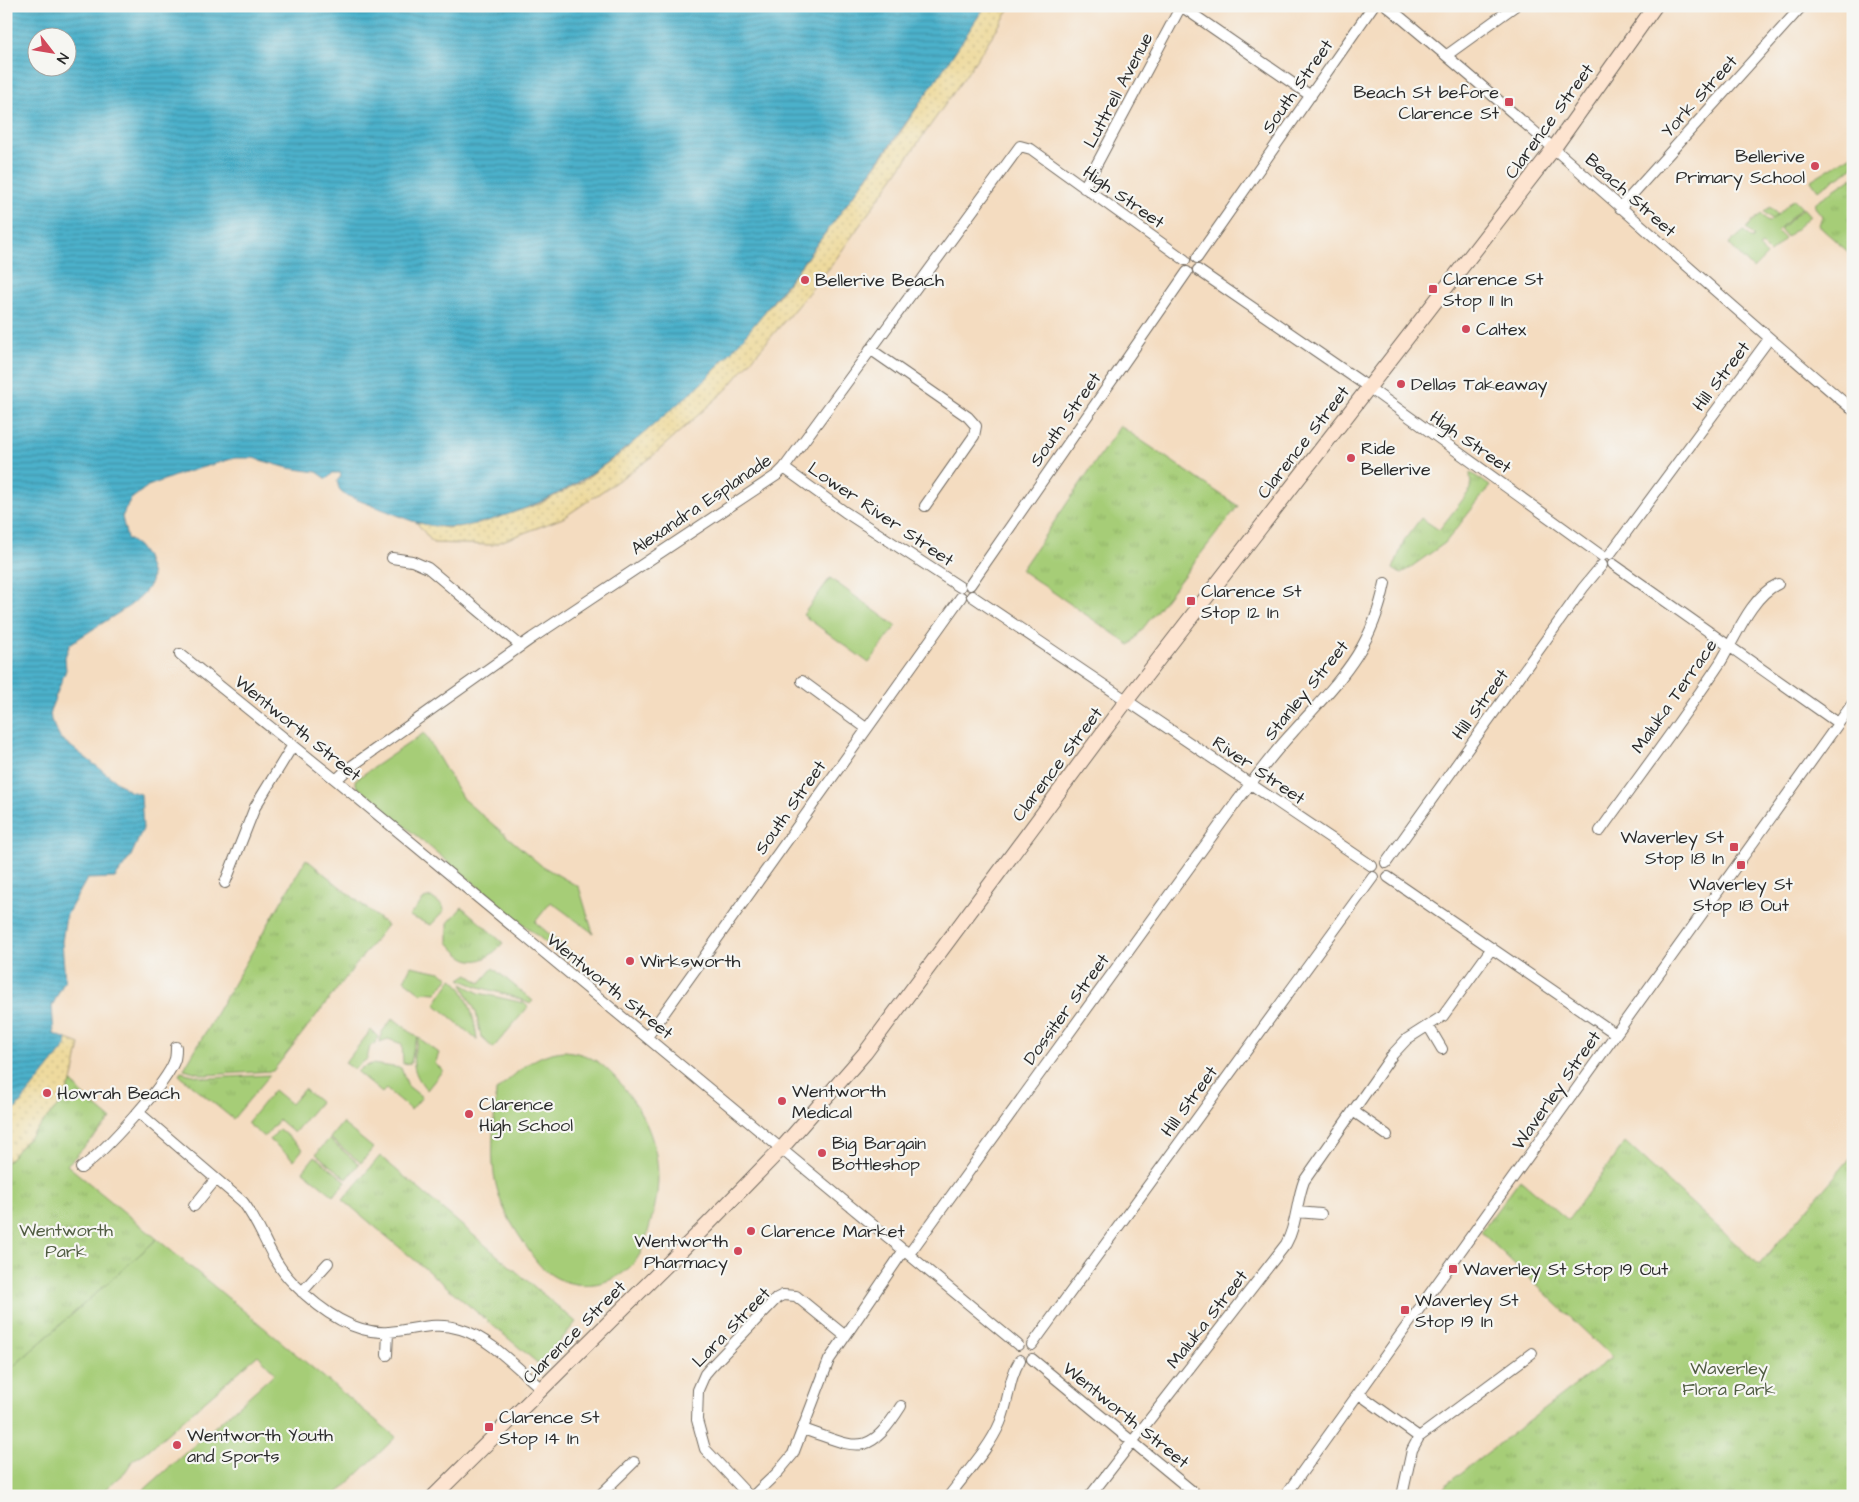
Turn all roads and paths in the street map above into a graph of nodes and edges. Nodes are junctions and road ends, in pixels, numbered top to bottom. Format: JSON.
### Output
{"nodes":[{"id":1,"x":1181,"y":6,"type":"edge"},
{"id":2,"x":1373,"y":6,"type":"edge"},
{"id":3,"x":1387,"y":6,"type":"edge"},
{"id":4,"x":1515,"y":6,"type":"edge"},
{"id":5,"x":1654,"y":6,"type":"edge"},
{"id":6,"x":1802,"y":6,"type":"edge"},
{"id":7,"x":1447,"y":56,"type":"junction"},
{"id":8,"x":1311,"y":96,"type":"junction"},
{"id":9,"x":1020,"y":146,"type":"joint"},
{"id":10,"x":1554,"y":148,"type":"junction"},
{"id":11,"x":1084,"y":188,"type":"junction"},
{"id":12,"x":1620,"y":208,"type":"junction"},
{"id":13,"x":1197,"y":258,"type":"junction"},
{"id":14,"x":1185,"y":260,"type":"junction"},
{"id":15,"x":1193,"y":271,"type":"junction"},
{"id":16,"x":1769,"y":339,"type":"junction"},
{"id":17,"x":870,"y":349,"type":"junction"},
{"id":18,"x":1368,"y":388,"type":"junction"},
{"id":19,"x":1853,"y":410,"type":"edge"},
{"id":20,"x":784,"y":468,"type":"junction"},
{"id":21,"x":925,"y":506,"type":"dead end"},
{"id":22,"x":392,"y":558,"type":"dead end"},
{"id":23,"x":1607,"y":560,"type":"junction"},
{"id":24,"x":1385,"y":583,"type":"dead end"},
{"id":25,"x":1778,"y":584,"type":"dead end"},
{"id":26,"x":963,"y":590,"type":"junction"},
{"id":27,"x":521,"y":646,"type":"junction"},
{"id":28,"x":1729,"y":646,"type":"junction"},
{"id":29,"x":180,"y":654,"type":"dead end"},
{"id":30,"x":802,"y":681,"type":"dead end"},
{"id":31,"x":1127,"y":700,"type":"junction"},
{"id":32,"x":1853,"y":703,"type":"edge"},
{"id":33,"x":1838,"y":723,"type":"junction"},
{"id":34,"x":866,"y":728,"type":"junction"},
{"id":35,"x":293,"y":745,"type":"junction"},
{"id":36,"x":336,"y":780,"type":"junction"},
{"id":37,"x":1250,"y":784,"type":"junction"},
{"id":38,"x":1600,"y":831,"type":"dead end"},
{"id":39,"x":1386,"y":863,"type":"junction"},
{"id":40,"x":1373,"y":871,"type":"junction"},
{"id":41,"x":1388,"y":877,"type":"junction"},
{"id":42,"x":225,"y":883,"type":"dead end"},
{"id":43,"x":1492,"y":948,"type":"junction"},
{"id":44,"x":1429,"y":1027,"type":"junction"},
{"id":45,"x":1616,"y":1034,"type":"junction"},
{"id":46,"x":647,"y":1037,"type":"junction"},
{"id":47,"x":176,"y":1047,"type":"dead end"},
{"id":48,"x":1442,"y":1049,"type":"dead end"},
{"id":49,"x":1353,"y":1111,"type":"junction"},
{"id":50,"x":138,"y":1112,"type":"junction"},
{"id":51,"x":1387,"y":1135,"type":"dead end"},
{"id":52,"x":781,"y":1149,"type":"junction"},
{"id":53,"x":81,"y":1168,"type":"dead end"},
{"id":54,"x":216,"y":1179,"type":"junction"},
{"id":55,"x":194,"y":1206,"type":"dead end"},
{"id":56,"x":1297,"y":1212,"type":"junction"},
{"id":57,"x":1321,"y":1214,"type":"dead end"},
{"id":58,"x":906,"y":1252,"type":"junction"},
{"id":59,"x":328,"y":1263,"type":"dead end"},
{"id":60,"x":302,"y":1292,"type":"junction"},
{"id":61,"x":388,"y":1332,"type":"junction"},
{"id":62,"x":844,"y":1335,"type":"junction"},
{"id":63,"x":1018,"y":1345,"type":"junction"},
{"id":64,"x":1032,"y":1345,"type":"junction"},
{"id":65,"x":1532,"y":1353,"type":"dead end"},
{"id":66,"x":387,"y":1355,"type":"dead end"},
{"id":67,"x":1032,"y":1359,"type":"junction"},
{"id":68,"x":1020,"y":1360,"type":"junction"},
{"id":69,"x":543,"y":1390,"type":"junction"},
{"id":70,"x":1358,"y":1394,"type":"junction"},
{"id":71,"x":901,"y":1406,"type":"dead end"},
{"id":72,"x":804,"y":1430,"type":"junction"},
{"id":73,"x":1419,"y":1437,"type":"junction"},
{"id":74,"x":1131,"y":1440,"type":"junction"},
{"id":75,"x":634,"y":1462,"type":"dead end"},
{"id":76,"x":434,"y":1496,"type":"edge"},
{"id":77,"x":599,"y":1496,"type":"edge"},
{"id":78,"x":749,"y":1496,"type":"edge"},
{"id":79,"x":752,"y":1496,"type":"edge"},
{"id":80,"x":949,"y":1496,"type":"edge"},
{"id":81,"x":1090,"y":1496,"type":"edge"},
{"id":82,"x":1198,"y":1496,"type":"edge"},
{"id":83,"x":1286,"y":1496,"type":"edge"},
{"id":84,"x":1402,"y":1496,"type":"edge"}],
"edges":[{"from":1,"to":8,"type":"street"},
{"from":1,"to":11,"type":"street","name":"Luttrell Avenue"},
{"from":2,"to":8,"type":"street","name":"South Street"},
{"from":3,"to":7,"type":"street","name":"Beach Street"},
{"from":4,"to":7,"type":"street"},
{"from":5,"to":10,"type":"main road","name":"Clarence Street"},
{"from":6,"to":12,"type":"street","name":"York Street"},
{"from":7,"to":10,"type":"street","name":"Beach Street"},
{"from":8,"to":13,"type":"street","name":"South Street"},
{"from":9,"to":11,"type":"street","name":"High Street"},
{"from":9,"to":17,"type":"street","name":"Alexandra Esplanade"},
{"from":10,"to":12,"type":"street","name":"Beach Street"},
{"from":10,"to":18,"type":"main road","name":"Clarence Street"},
{"from":11,"to":14,"type":"street","name":"High Street"},
{"from":12,"to":16,"type":"street","name":"Beach Street"},
{"from":13,"to":14,"type":"street"},
{"from":13,"to":15,"type":"street"},
{"from":14,"to":15,"type":"street"},
{"from":15,"to":18,"type":"street","name":"High Street"},
{"from":15,"to":26,"type":"street","name":"South Street"},
{"from":16,"to":19,"type":"street","name":"Beach Street"},
{"from":16,"to":23,"type":"street","name":"Hill Street"},
{"from":17,"to":20,"type":"street","name":"Alexandra Esplanade"},
{"from":17,"to":21,"type":"street"},
{"from":18,"to":23,"type":"street","name":"High Street"},
{"from":18,"to":31,"type":"main road","name":"Clarence Street"},
{"from":20,"to":26,"type":"street","name":"Lower River Street"},
{"from":20,"to":27,"type":"street","name":"Alexandra Esplanade"},
{"from":22,"to":27,"type":"street"},
{"from":23,"to":28,"type":"street","name":"High Street"},
{"from":23,"to":39,"type":"street","name":"Hill Street"},
{"from":24,"to":37,"type":"street","name":"Stanley Street"},
{"from":25,"to":28,"type":"street","name":"Maluka Terrace"},
{"from":26,"to":31,"type":"street"},
{"from":26,"to":34,"type":"street","name":"South Street"},
{"from":27,"to":36,"type":"street","name":"Alexandra Esplanade"},
{"from":28,"to":33,"type":"street","name":"High Street"},
{"from":28,"to":38,"type":"street","name":"Maluka Terrace"},
{"from":29,"to":35,"type":"street","name":"Wentworth Street"},
{"from":30,"to":34,"type":"street"},
{"from":31,"to":37,"type":"street","name":"River Street"},
{"from":31,"to":52,"type":"main road","name":"Clarence Street"},
{"from":32,"to":33,"type":"street","name":"Waverley Street"},
{"from":33,"to":45,"type":"street","name":"Waverley Street"},
{"from":34,"to":46,"type":"street","name":"South Street"},
{"from":35,"to":36,"type":"street","name":"Wentworth Street"},
{"from":35,"to":42,"type":"street"},
{"from":36,"to":46,"type":"street","name":"Wentworth Street"},
{"from":37,"to":40,"type":"street","name":"River Street"},
{"from":37,"to":58,"type":"street","name":"Dossiter Street"},
{"from":39,"to":40,"type":"street"},
{"from":39,"to":41,"type":"street"},
{"from":40,"to":41,"type":"street"},
{"from":40,"to":64,"type":"street","name":"Hill Street"},
{"from":41,"to":43,"type":"street"},
{"from":43,"to":44,"type":"street","name":"Maluka Street"},
{"from":43,"to":45,"type":"street"},
{"from":44,"to":48,"type":"street"},
{"from":44,"to":49,"type":"street","name":"Maluka Street"},
{"from":45,"to":70,"type":"street","name":"Waverley Street"},
{"from":46,"to":52,"type":"street","name":"Wentworth Street"},
{"from":47,"to":50,"type":"street"},
{"from":49,"to":51,"type":"street"},
{"from":49,"to":56,"type":"street","name":"Maluka Street"},
{"from":50,"to":53,"type":"street"},
{"from":50,"to":54,"type":"street"},
{"from":52,"to":58,"type":"street","name":"Wentworth Street"},
{"from":52,"to":69,"type":"main road","name":"Clarence Street"},
{"from":54,"to":55,"type":"street"},
{"from":54,"to":60,"type":"street"},
{"from":56,"to":57,"type":"street"},
{"from":56,"to":74,"type":"street","name":"Maluka Street"},
{"from":58,"to":62,"type":"street","name":"Dossiter Street"},
{"from":58,"to":63,"type":"street","name":"Wentworth Street"},
{"from":59,"to":60,"type":"street"},
{"from":60,"to":61,"type":"street"},
{"from":61,"to":66,"type":"street"},
{"from":61,"to":69,"type":"street"},
{"from":62,"to":72,"type":"street","name":"Dossiter Street"},
{"from":62,"to":78,"type":"street","name":"Lara Street"},
{"from":63,"to":64,"type":"street"},
{"from":63,"to":68,"type":"street"},
{"from":64,"to":67,"type":"street"},
{"from":65,"to":73,"type":"street"},
{"from":67,"to":68,"type":"street"},
{"from":67,"to":74,"type":"street","name":"Wentworth Street"},
{"from":68,"to":80,"type":"street"},
{"from":69,"to":76,"type":"main road","name":"Clarence Street"},
{"from":70,"to":73,"type":"street"},
{"from":70,"to":83,"type":"street","name":"Waverley Street"},
{"from":71,"to":72,"type":"street"},
{"from":72,"to":79,"type":"street","name":"Dossiter Street"},
{"from":73,"to":84,"type":"street"},
{"from":74,"to":81,"type":"street","name":"Maluka Street"},
{"from":74,"to":82,"type":"street","name":"Wentworth Street"},
{"from":75,"to":77,"type":"street"}]}
